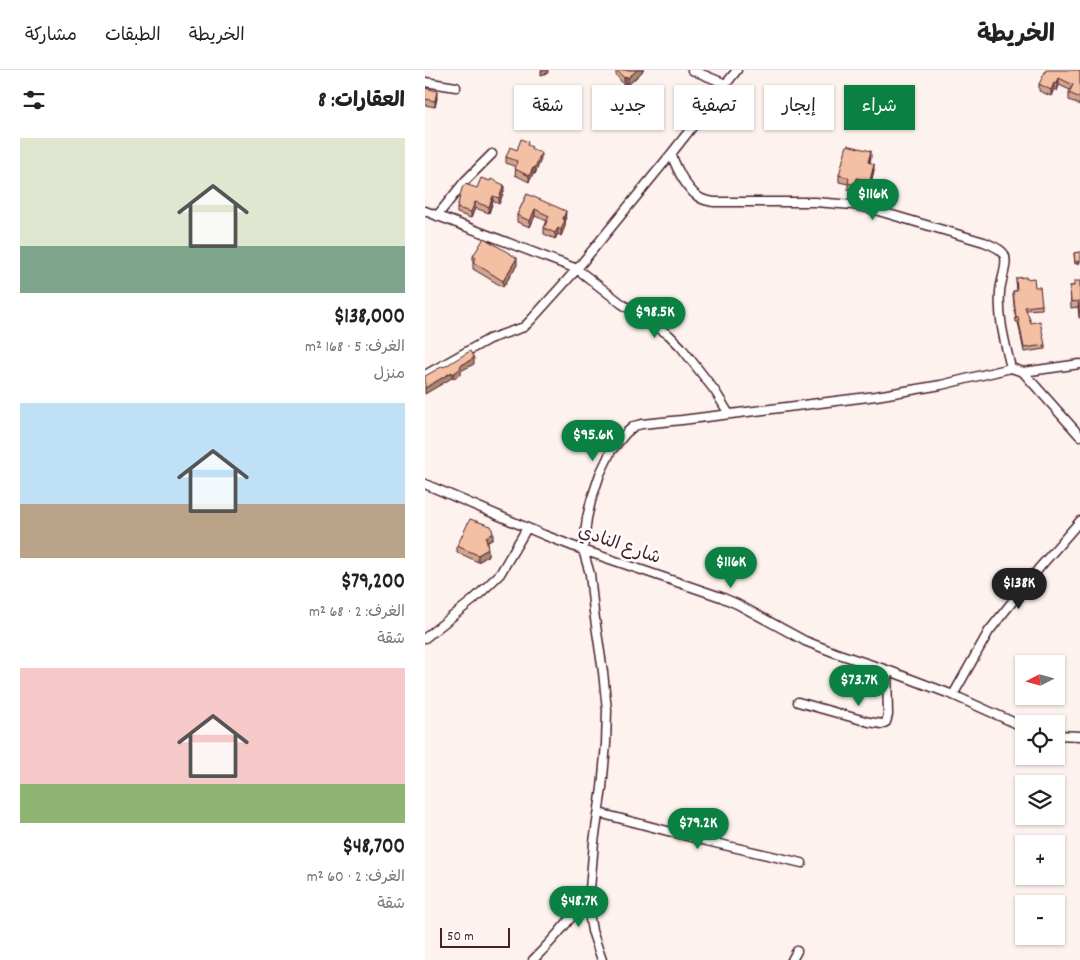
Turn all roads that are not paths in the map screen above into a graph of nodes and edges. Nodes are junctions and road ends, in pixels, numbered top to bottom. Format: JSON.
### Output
{"nodes":[{"id":1,"x":692,"y":70,"type":"edge"},
{"id":2,"x":737,"y":70,"type":"edge"},
{"id":3,"x":425,"y":82,"type":"edge"},
{"id":4,"x":726,"y":84,"type":"junction"},
{"id":5,"x":456,"y":87,"type":"dead end"},
{"id":6,"x":492,"y":154,"type":"dead end"},
{"id":7,"x":671,"y":154,"type":"junction"},
{"id":8,"x":426,"y":213,"type":"edge"},
{"id":9,"x":437,"y":216,"type":"junction"},
{"id":10,"x":577,"y":269,"type":"junction"},
{"id":11,"x":1080,"y":364,"type":"edge"},
{"id":12,"x":1011,"y":368,"type":"junction"},
{"id":13,"x":1023,"y":372,"type":"junction"},
{"id":14,"x":425,"y":375,"type":"edge"},
{"id":15,"x":729,"y":414,"type":"junction"},
{"id":16,"x":1080,"y":436,"type":"edge"},
{"id":17,"x":425,"y":484,"type":"edge"},
{"id":18,"x":1080,"y":521,"type":"edge"},
{"id":19,"x":527,"y":528,"type":"junction"},
{"id":20,"x":583,"y":550,"type":"junction"},
{"id":21,"x":425,"y":638,"type":"edge"},
{"id":22,"x":887,"y":670,"type":"junction"},
{"id":23,"x":953,"y":695,"type":"junction"},
{"id":24,"x":798,"y":702,"type":"dead end"},
{"id":25,"x":1015,"y":723,"type":"edge"},
{"id":26,"x":1065,"y":735,"type":"edge"},
{"id":27,"x":1080,"y":736,"type":"edge"},
{"id":28,"x":599,"y":814,"type":"junction"},
{"id":29,"x":802,"y":863,"type":"dead end"},
{"id":30,"x":590,"y":889,"type":"junction"},
{"id":31,"x":797,"y":951,"type":"dead end"},
{"id":32,"x":533,"y":960,"type":"edge"},
{"id":33,"x":602,"y":960,"type":"edge"},
{"id":34,"x":792,"y":960,"type":"edge"}],
"edges":[{"from":1,"to":4,"type":"street"},
{"from":2,"to":4,"type":"street"},
{"from":3,"to":5,"type":"street"},
{"from":4,"to":7,"type":"street"},
{"from":6,"to":9,"type":"street"},
{"from":7,"to":10,"type":"street"},
{"from":7,"to":12,"type":"street"},
{"from":8,"to":9,"type":"street"},
{"from":9,"to":10,"type":"street"},
{"from":10,"to":14,"type":"street"},
{"from":10,"to":15,"type":"street"},
{"from":11,"to":13,"type":"street"},
{"from":12,"to":13,"type":"street"},
{"from":12,"to":15,"type":"street"},
{"from":13,"to":16,"type":"street"},
{"from":15,"to":20,"type":"street"},
{"from":17,"to":19,"type":"street","name":"شارع النادي"},
{"from":18,"to":23,"type":"street"},
{"from":19,"to":20,"type":"street","name":"شارع النادي"},
{"from":19,"to":21,"type":"street"},
{"from":20,"to":22,"type":"street","name":"شارع النادي"},
{"from":20,"to":28,"type":"street"},
{"from":22,"to":23,"type":"street","name":"شارع النادي"},
{"from":22,"to":24,"type":"street"},
{"from":23,"to":25,"type":"street","name":"شارع النادي"},
{"from":26,"to":27,"type":"street"},
{"from":28,"to":29,"type":"street"},
{"from":28,"to":30,"type":"street"},
{"from":30,"to":32,"type":"street"},
{"from":30,"to":33,"type":"street"},
{"from":31,"to":34,"type":"street"}]}
